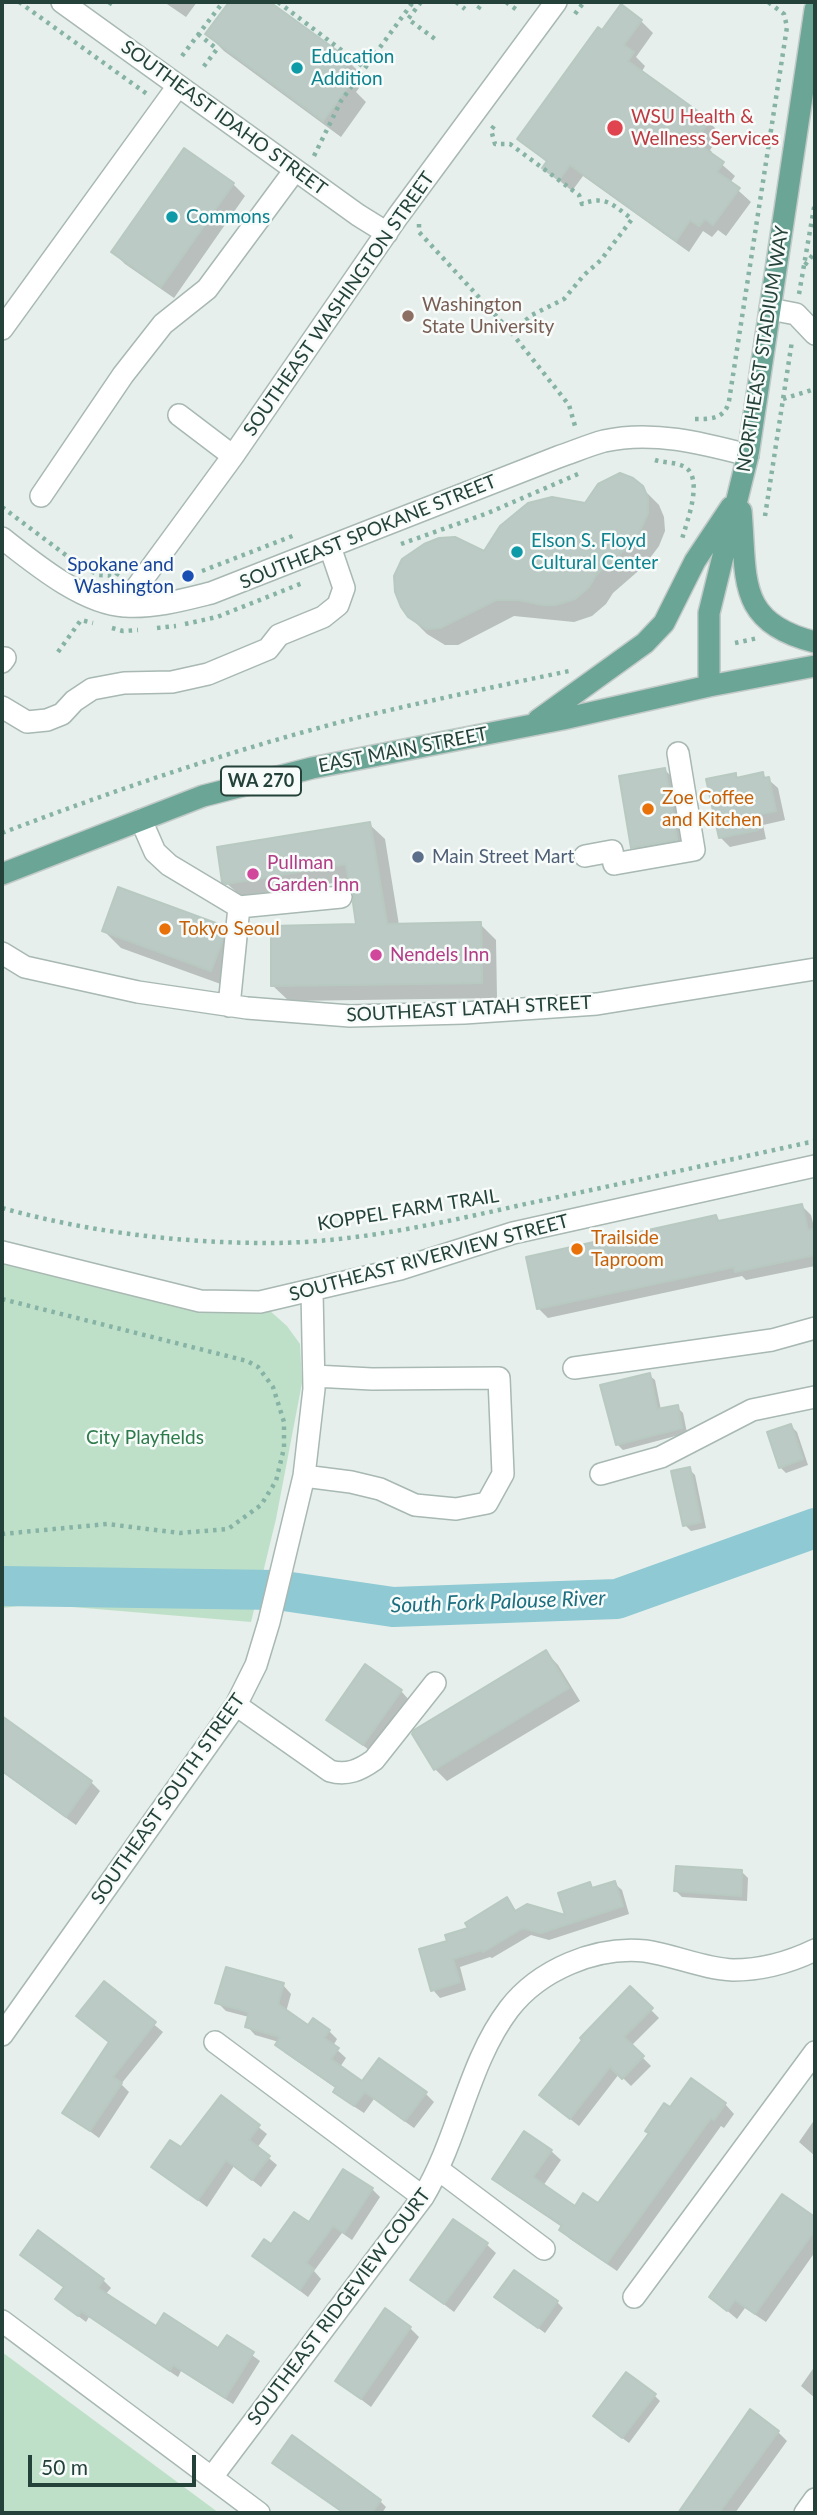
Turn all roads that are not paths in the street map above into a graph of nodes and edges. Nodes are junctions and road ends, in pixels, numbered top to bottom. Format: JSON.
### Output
{"nodes":[{"id":1,"x":62,"y":2,"type":"edge"},
{"id":2,"x":556,"y":2,"type":"edge"},
{"id":3,"x":815,"y":10,"type":"edge"},
{"id":4,"x":178,"y":86,"type":"junction"},
{"id":5,"x":809,"y":90,"type":"edge"},
{"id":6,"x":295,"y":170,"type":"junction"},
{"id":7,"x":387,"y":233,"type":"junction"},
{"id":8,"x":770,"y":309,"type":"junction"},
{"id":9,"x":2,"y":329,"type":"edge"},
{"id":10,"x":815,"y":334,"type":"edge"},
{"id":11,"x":179,"y":415,"type":"dead end"},
{"id":12,"x":233,"y":456,"type":"junction"},
{"id":13,"x":748,"y":456,"type":"junction"},
{"id":14,"x":740,"y":494,"type":"junction"},
{"id":15,"x":41,"y":496,"type":"dead end"},
{"id":16,"x":2,"y":538,"type":"edge"},
{"id":17,"x":330,"y":547,"type":"junction"},
{"id":18,"x":123,"y":606,"type":"junction"},
{"id":19,"x":815,"y":642,"type":"edge"},
{"id":20,"x":815,"y":666,"type":"edge"},
{"id":21,"x":709,"y":686,"type":"junction"},
{"id":22,"x":2,"y":707,"type":"edge"},
{"id":23,"x":530,"y":725,"type":"junction"},
{"id":24,"x":678,"y":754,"type":"dead end"},
{"id":25,"x":141,"y":820,"type":"junction"},
{"id":26,"x":585,"y":856,"type":"dead end"},
{"id":27,"x":2,"y":874,"type":"edge"},
{"id":28,"x":341,"y":897,"type":"dead end"},
{"id":29,"x":239,"y":907,"type":"junction"},
{"id":30,"x":2,"y":953,"type":"edge"},
{"id":31,"x":815,"y":969,"type":"edge"},
{"id":32,"x":229,"y":1006,"type":"junction"},
{"id":33,"x":815,"y":1166,"type":"edge"},
{"id":34,"x":2,"y":1252,"type":"edge"},
{"id":35,"x":312,"y":1291,"type":"junction"},
{"id":36,"x":815,"y":1328,"type":"edge"},
{"id":37,"x":574,"y":1368,"type":"dead end"},
{"id":38,"x":314,"y":1376,"type":"junction"},
{"id":39,"x":815,"y":1397,"type":"edge"},
{"id":40,"x":601,"y":1474,"type":"dead end"},
{"id":41,"x":304,"y":1476,"type":"junction"},
{"id":42,"x":435,"y":1683,"type":"dead end"},
{"id":43,"x":236,"y":1705,"type":"junction"},
{"id":44,"x":815,"y":1950,"type":"edge"},
{"id":45,"x":2,"y":2035,"type":"edge"},
{"id":46,"x":215,"y":2042,"type":"dead end"},
{"id":47,"x":815,"y":2052,"type":"edge"},
{"id":48,"x":439,"y":2170,"type":"junction"},
{"id":49,"x":423,"y":2197,"type":"junction"},
{"id":50,"x":544,"y":2249,"type":"dead end"},
{"id":51,"x":634,"y":2297,"type":"dead end"},
{"id":52,"x":2,"y":2321,"type":"edge"},
{"id":53,"x":212,"y":2477,"type":"junction"},
{"id":54,"x":815,"y":2499,"type":"edge"},
{"id":55,"x":259,"y":2513,"type":"edge"},
{"id":56,"x":805,"y":2513,"type":"edge"}],
"edges":[{"from":1,"to":4,"type":"street","name":"SOUTHEAST IDAHO STREET"},
{"from":2,"to":7,"type":"street","name":"SOUTHEAST WASHINGTON STREET"},
{"from":3,"to":5,"type":"main road","name":"NORTHEAST STADIUM WAY"},
{"from":4,"to":6,"type":"street","name":"SOUTHEAST IDAHO STREET"},
{"from":4,"to":9,"type":"street"},
{"from":5,"to":8,"type":"main road","name":"NORTHEAST STADIUM WAY"},
{"from":6,"to":7,"type":"street","name":"SOUTHEAST IDAHO STREET"},
{"from":6,"to":15,"type":"street"},
{"from":7,"to":12,"type":"street","name":"SOUTHEAST WASHINGTON STREET"},
{"from":8,"to":10,"type":"street"},
{"from":8,"to":13,"type":"main road","name":"NORTHEAST STADIUM WAY"},
{"from":11,"to":12,"type":"street"},
{"from":12,"to":18,"type":"street","name":"SOUTHEAST WASHINGTON STREET"},
{"from":13,"to":14,"type":"main road","name":"NORTHEAST STADIUM WAY"},
{"from":13,"to":17,"type":"street","name":"SOUTHEAST SPOKANE STREET"},
{"from":14,"to":19,"type":"main road"},
{"from":14,"to":21,"type":"main road","name":"NORTHEAST STADIUM WAY"},
{"from":14,"to":23,"type":"main road"},
{"from":16,"to":18,"type":"street","name":"SOUTHEAST SPOKANE STREET"},
{"from":17,"to":18,"type":"street","name":"SOUTHEAST SPOKANE STREET"},
{"from":17,"to":22,"type":"street"},
{"from":20,"to":21,"type":"main road","name":"EAST MAIN STREET","number":"WA 270"},
{"from":21,"to":23,"type":"main road","name":"EAST MAIN STREET","number":"WA 270"},
{"from":23,"to":25,"type":"main road","name":"EAST MAIN STREET","number":"WA 270"},
{"from":24,"to":26,"type":"street"},
{"from":25,"to":27,"type":"main road","name":"EAST MAIN STREET","number":"WA 270"},
{"from":25,"to":29,"type":"street"},
{"from":28,"to":29,"type":"street"},
{"from":29,"to":32,"type":"street"},
{"from":30,"to":32,"type":"street","name":"SOUTHEAST LATAH STREET"},
{"from":31,"to":32,"type":"street","name":"SOUTHEAST LATAH STREET"},
{"from":33,"to":35,"type":"street","name":"SOUTHEAST RIVERVIEW STREET"},
{"from":34,"to":35,"type":"street","name":"SOUTHEAST RIVERVIEW STREET"},
{"from":35,"to":38,"type":"street","name":"SOUTHEAST SOUTH STREET"},
{"from":36,"to":37,"type":"street"},
{"from":38,"to":41,"type":"street","name":"SOUTHEAST SOUTH STREET"},
{"from":38,"to":41,"type":"street"},
{"from":39,"to":40,"type":"street"},
{"from":41,"to":43,"type":"street","name":"SOUTHEAST SOUTH STREET"},
{"from":42,"to":43,"type":"street"},
{"from":43,"to":45,"type":"street","name":"SOUTHEAST SOUTH STREET"},
{"from":44,"to":48,"type":"street","name":"SOUTHEAST RIDGEVIEW COURT"},
{"from":46,"to":49,"type":"street"},
{"from":47,"to":51,"type":"street"},
{"from":48,"to":49,"type":"street","name":"SOUTHEAST RIDGEVIEW COURT"},
{"from":48,"to":50,"type":"street"},
{"from":49,"to":53,"type":"street","name":"SOUTHEAST RIDGEVIEW COURT"},
{"from":52,"to":53,"type":"street"},
{"from":53,"to":55,"type":"street"},
{"from":54,"to":56,"type":"street"}]}
